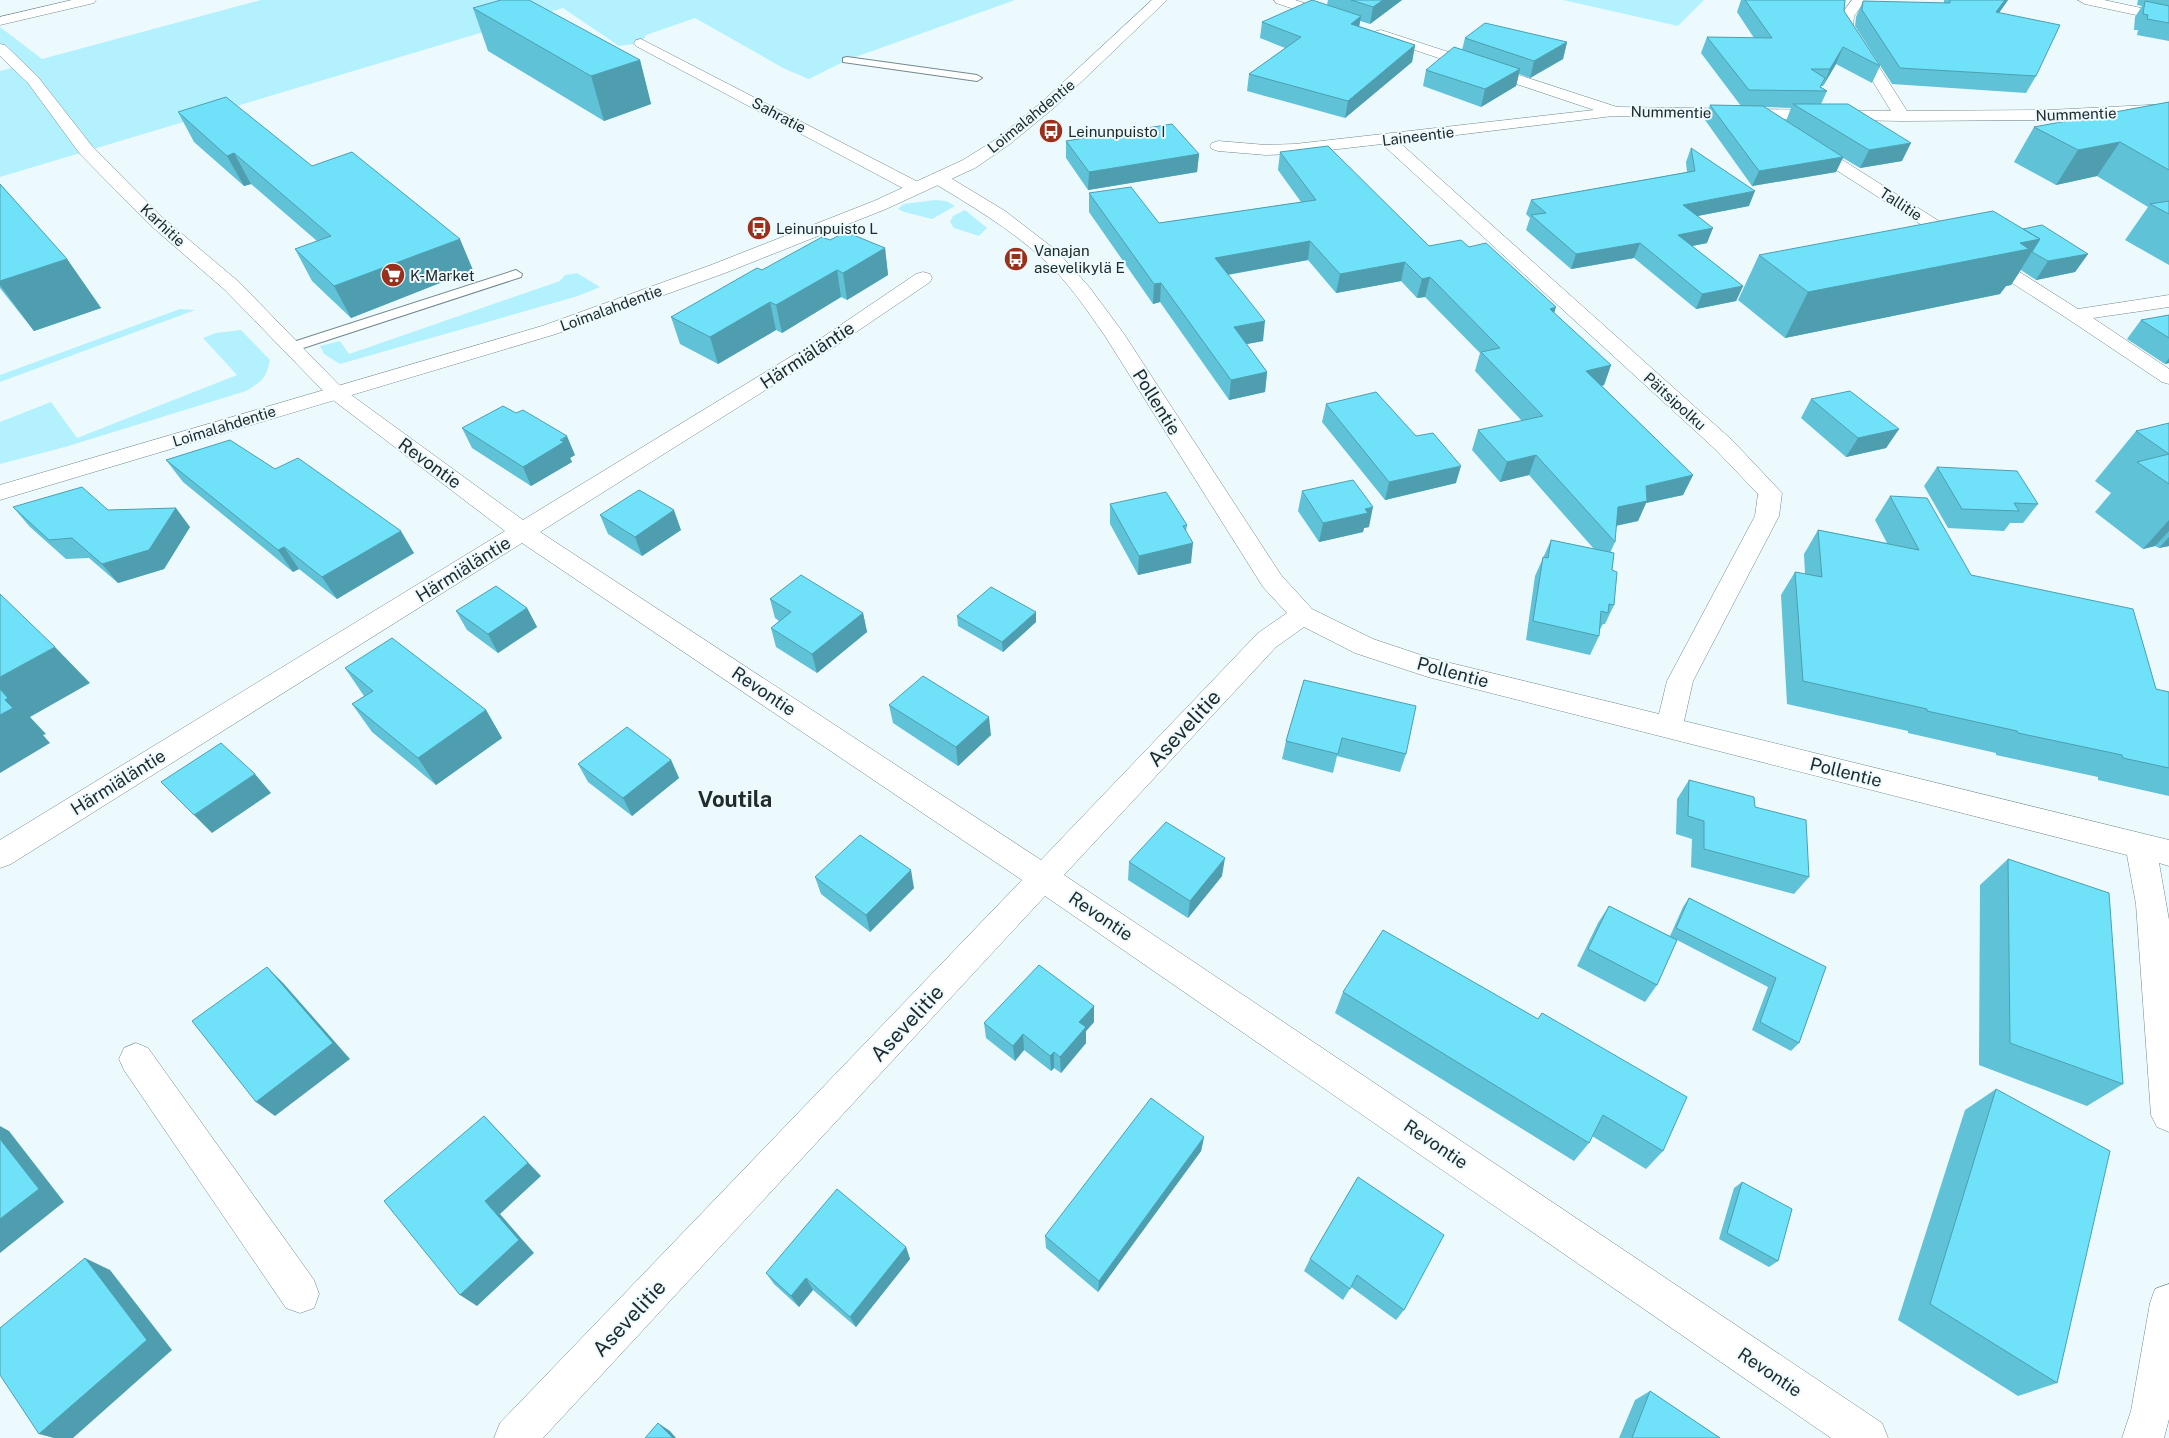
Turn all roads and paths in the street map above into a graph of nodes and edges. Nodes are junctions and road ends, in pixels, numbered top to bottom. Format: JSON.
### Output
{"nodes":[{"id":1,"x":89,"y":0,"type":"edge"},
{"id":2,"x":1160,"y":0,"type":"edge"},
{"id":3,"x":1859,"y":0,"type":"edge"},
{"id":4,"x":2085,"y":0,"type":"edge"},
{"id":5,"x":1289,"y":1,"type":"edge"},
{"id":6,"x":2169,"y":18,"type":"edge"},
{"id":7,"x":0,"y":21,"type":"edge"},
{"id":8,"x":1347,"y":22,"type":"edge"},
{"id":9,"x":1365,"y":29,"type":"edge"},
{"id":10,"x":641,"y":42,"type":"dead end"},
{"id":11,"x":3,"y":55,"type":"edge"},
{"id":12,"x":847,"y":60,"type":"dead end"},
{"id":13,"x":977,"y":78,"type":"dead end"},
{"id":14,"x":2169,"y":109,"type":"edge"},
{"id":15,"x":1616,"y":112,"type":"junction"},
{"id":16,"x":1759,"y":113,"type":"junction"},
{"id":17,"x":1902,"y":116,"type":"junction"},
{"id":18,"x":1386,"y":140,"type":"junction"},
{"id":19,"x":1218,"y":146,"type":"dead end"},
{"id":20,"x":927,"y":183,"type":"junction"},
{"id":21,"x":516,"y":274,"type":"dead end"},
{"id":22,"x":923,"y":278,"type":"dead end"},
{"id":23,"x":2169,"y":301,"type":"edge"},
{"id":24,"x":2075,"y":315,"type":"junction"},
{"id":25,"x":292,"y":347,"type":"junction"},
{"id":26,"x":2169,"y":378,"type":"edge"},
{"id":27,"x":336,"y":393,"type":"junction"},
{"id":28,"x":0,"y":492,"type":"edge"},
{"id":29,"x":524,"y":532,"type":"junction"},
{"id":30,"x":1303,"y":615,"type":"junction"},
{"id":31,"x":1669,"y":728,"type":"junction"},
{"id":32,"x":2155,"y":850,"type":"edge"},
{"id":33,"x":0,"y":855,"type":"edge"},
{"id":34,"x":1044,"y":878,"type":"junction"},
{"id":35,"x":136,"y":1059,"type":"dead end"},
{"id":36,"x":2169,"y":1115,"type":"edge"},
{"id":37,"x":300,"y":1294,"type":"dead end"},
{"id":38,"x":2169,"y":1303,"type":"edge"},
{"id":39,"x":515,"y":1438,"type":"edge"},
{"id":40,"x":1867,"y":1438,"type":"edge"},
{"id":41,"x":2142,"y":1438,"type":"edge"}],
"edges":[{"from":1,"to":7,"type":"street"},
{"from":2,"to":20,"type":"street","name":"Loimalahdentie"},
{"from":3,"to":17,"type":"street"},
{"from":4,"to":6,"type":"street"},
{"from":5,"to":8,"type":"street"},
{"from":9,"to":15,"type":"street","name":"Nummentie"},
{"from":10,"to":20,"type":"street","name":"Sahratie"},
{"from":11,"to":25,"type":"street","name":"Karhitie"},
{"from":12,"to":13,"type":"lane"},
{"from":14,"to":17,"type":"street","name":"Nummentie"},
{"from":15,"to":16,"type":"street","name":"Nummentie"},
{"from":15,"to":18,"type":"street","name":"Laineentie"},
{"from":16,"to":17,"type":"street","name":"Nummentie"},
{"from":16,"to":24,"type":"street","name":"Tallitie"},
{"from":18,"to":19,"type":"street","name":"Laineentie"},
{"from":18,"to":31,"type":"street","name":"Päitsipolku"},
{"from":20,"to":27,"type":"street","name":"Loimalahdentie"},
{"from":20,"to":30,"type":"street","name":"Pollentie"},
{"from":21,"to":25,"type":"lane"},
{"from":22,"to":29,"type":"street","name":"Härmiäläntie"},
{"from":23,"to":24,"type":"street"},
{"from":24,"to":26,"type":"street","name":"Tallitie"},
{"from":25,"to":27,"type":"street","name":"Karhitie"},
{"from":27,"to":28,"type":"street","name":"Loimalahdentie"},
{"from":27,"to":29,"type":"street","name":"Revontie"},
{"from":29,"to":33,"type":"street","name":"Härmiäläntie"},
{"from":29,"to":34,"type":"street","name":"Revontie"},
{"from":30,"to":31,"type":"street","name":"Pollentie"},
{"from":30,"to":34,"type":"street","name":"Asevelitie"},
{"from":31,"to":32,"type":"street","name":"Pollentie"},
{"from":32,"to":36,"type":"street"},
{"from":34,"to":39,"type":"street","name":"Asevelitie"},
{"from":34,"to":40,"type":"street","name":"Revontie"},
{"from":35,"to":37,"type":"street"},
{"from":38,"to":41,"type":"street"}]}
